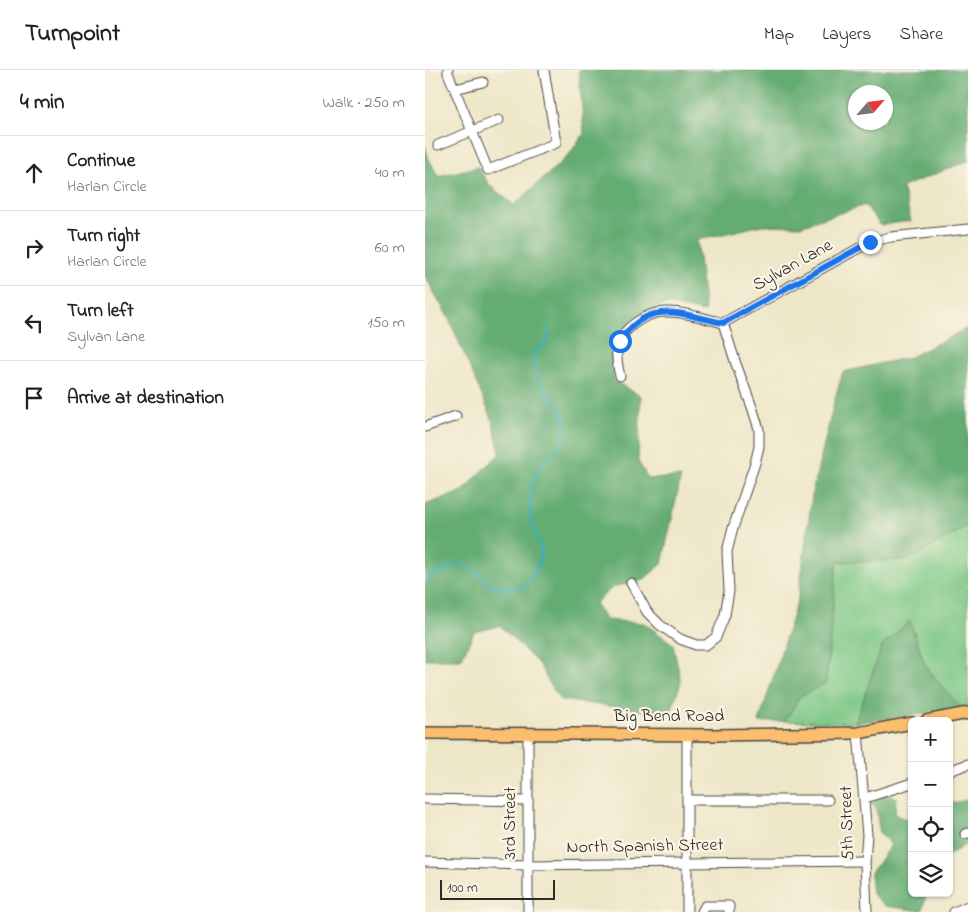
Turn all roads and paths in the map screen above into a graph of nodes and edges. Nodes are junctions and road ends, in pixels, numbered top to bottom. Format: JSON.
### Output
{"nodes":[{"id":1,"x":448,"y":70,"type":"edge"},
{"id":2,"x":544,"y":70,"type":"edge"},
{"id":3,"x":483,"y":82,"type":"dead end"},
{"id":4,"x":455,"y":89,"type":"junction"},
{"id":5,"x":499,"y":120,"type":"dead end"},
{"id":6,"x":472,"y":131,"type":"junction"},
{"id":7,"x":438,"y":145,"type":"dead end"},
{"id":8,"x":968,"y":229,"type":"edge"},
{"id":9,"x":723,"y":323,"type":"junction"},
{"id":10,"x":619,"y":376,"type":"dead end"},
{"id":11,"x":456,"y":416,"type":"dead end"},
{"id":12,"x":425,"y":427,"type":"edge"},
{"id":13,"x":631,"y":583,"type":"dead end"},
{"id":14,"x":968,"y":713,"type":"edge"},
{"id":15,"x":947,"y":717,"type":"edge"},
{"id":16,"x":908,"y":724,"type":"edge"},
{"id":17,"x":425,"y":733,"type":"edge"},
{"id":18,"x":859,"y":733,"type":"junction"},
{"id":19,"x":528,"y":734,"type":"junction"},
{"id":20,"x":687,"y":734,"type":"junction"},
{"id":21,"x":968,"y":764,"type":"edge"},
{"id":22,"x":953,"y":770,"type":"edge"},
{"id":23,"x":908,"y":784,"type":"edge"},
{"id":24,"x":865,"y":798,"type":"junction"},
{"id":25,"x":425,"y":800,"type":"edge"},
{"id":26,"x":687,"y":800,"type":"junction"},
{"id":27,"x":828,"y":800,"type":"dead end"},
{"id":28,"x":528,"y":801,"type":"junction"},
{"id":29,"x":425,"y":862,"type":"edge"},
{"id":30,"x":688,"y":862,"type":"junction"},
{"id":31,"x":865,"y":862,"type":"junction"},
{"id":32,"x":527,"y":864,"type":"junction"},
{"id":33,"x":968,"y":906,"type":"edge"},
{"id":34,"x":527,"y":912,"type":"edge"},
{"id":35,"x":687,"y":912,"type":"edge"},
{"id":36,"x":702,"y":912,"type":"edge"},
{"id":37,"x":729,"y":912,"type":"edge"},
{"id":38,"x":867,"y":912,"type":"edge"},
{"id":39,"x":954,"y":912,"type":"edge"}],
"edges":[{"from":1,"to":4,"type":"street"},
{"from":2,"to":6,"type":"street"},
{"from":3,"to":4,"type":"street"},
{"from":4,"to":6,"type":"street"},
{"from":5,"to":6,"type":"street"},
{"from":6,"to":7,"type":"street"},
{"from":8,"to":9,"type":"street","name":"Sylvan Lane"},
{"from":9,"to":10,"type":"street"},
{"from":9,"to":13,"type":"street"},
{"from":11,"to":12,"type":"street"},
{"from":14,"to":15,"type":"main road"},
{"from":16,"to":18,"type":"main road","name":"Big Bend Road"},
{"from":17,"to":19,"type":"main road","name":"Big Bend Road"},
{"from":18,"to":20,"type":"main road","name":"Big Bend Road"},
{"from":18,"to":24,"type":"street","name":"5th Street"},
{"from":19,"to":20,"type":"main road","name":"Big Bend Road"},
{"from":19,"to":28,"type":"street","name":"3rd Street"},
{"from":20,"to":26,"type":"street"},
{"from":21,"to":22,"type":"street"},
{"from":23,"to":24,"type":"street"},
{"from":24,"to":31,"type":"street","name":"5th Street"},
{"from":25,"to":28,"type":"street"},
{"from":26,"to":27,"type":"street"},
{"from":26,"to":30,"type":"street"},
{"from":28,"to":32,"type":"street","name":"3rd Street"},
{"from":29,"to":32,"type":"street","name":"North Spanish Street"},
{"from":30,"to":31,"type":"street","name":"North Spanish Street"},
{"from":30,"to":32,"type":"street","name":"North Spanish Street"},
{"from":30,"to":35,"type":"street"},
{"from":31,"to":38,"type":"street","name":"5th Street"},
{"from":32,"to":34,"type":"street","name":"3rd Street"},
{"from":33,"to":39,"type":"street"},
{"from":36,"to":37,"type":"street"}]}
